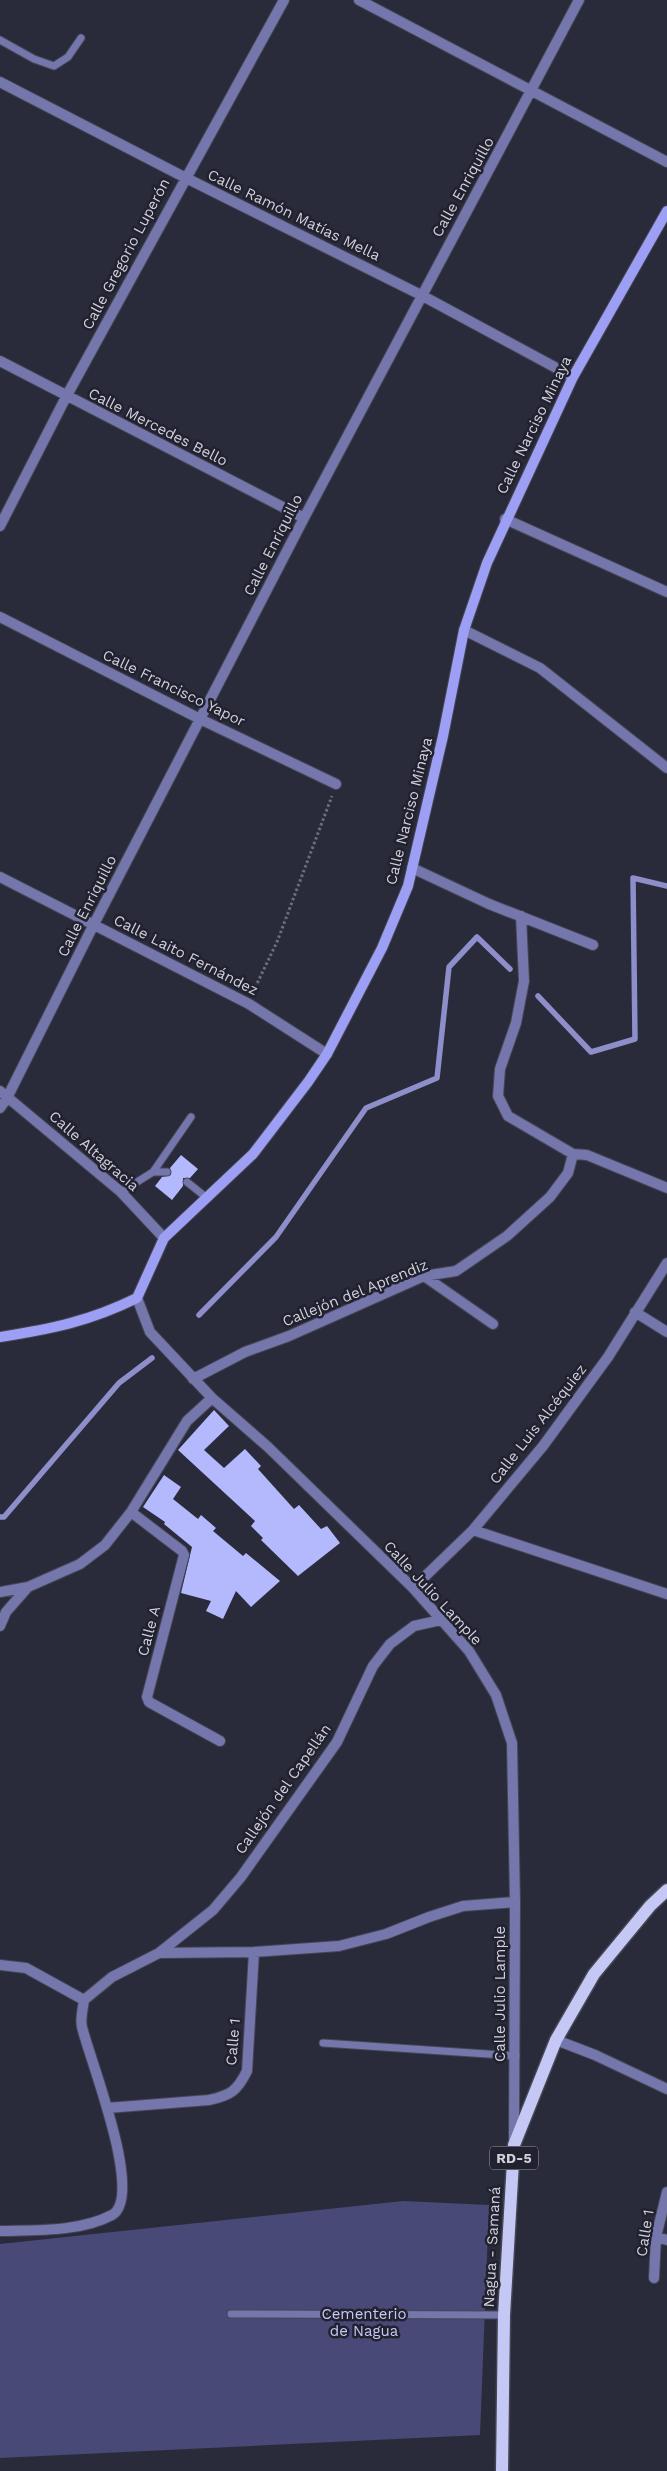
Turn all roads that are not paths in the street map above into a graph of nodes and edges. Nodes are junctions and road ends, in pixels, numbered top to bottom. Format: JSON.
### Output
{"nodes":[{"id":1,"x":284,"y":0,"type":"edge"},
{"id":2,"x":359,"y":0,"type":"edge"},
{"id":3,"x":579,"y":0,"type":"edge"},
{"id":4,"x":81,"y":38,"type":"dead end"},
{"id":5,"x":0,"y":40,"type":"edge"},
{"id":6,"x":0,"y":82,"type":"edge"},
{"id":7,"x":532,"y":91,"type":"junction"},
{"id":8,"x":667,"y":162,"type":"edge"},
{"id":9,"x":184,"y":177,"type":"junction"},
{"id":10,"x":667,"y":211,"type":"edge"},
{"id":11,"x":421,"y":294,"type":"junction"},
{"id":12,"x":0,"y":361,"type":"edge"},
{"id":13,"x":572,"y":377,"type":"junction"},
{"id":14,"x":66,"y":397,"type":"junction"},
{"id":15,"x":304,"y":518,"type":"junction"},
{"id":16,"x":505,"y":519,"type":"junction"},
{"id":17,"x":0,"y":526,"type":"edge"},
{"id":18,"x":667,"y":592,"type":"edge"},
{"id":19,"x":0,"y":617,"type":"edge"},
{"id":20,"x":464,"y":630,"type":"junction"},
{"id":21,"x":200,"y":719,"type":"junction"},
{"id":22,"x":667,"y":768,"type":"edge"},
{"id":23,"x":336,"y":784,"type":"road end"},
{"id":24,"x":412,"y":868,"type":"junction"},
{"id":25,"x":0,"y":877,"type":"edge"},
{"id":26,"x":521,"y":916,"type":"junction"},
{"id":27,"x":94,"y":924,"type":"junction"},
{"id":28,"x":593,"y":945,"type":"dead end"},
{"id":29,"x":327,"y":1054,"type":"junction"},
{"id":30,"x":4,"y":1094,"type":"edge"},
{"id":31,"x":0,"y":1108,"type":"edge"},
{"id":32,"x":191,"y":1117,"type":"dead end"},
{"id":33,"x":573,"y":1154,"type":"junction"},
{"id":34,"x":153,"y":1172,"type":"junction"},
{"id":35,"x":167,"y":1172,"type":"dead end"},
{"id":36,"x":187,"y":1182,"type":"dead end"},
{"id":37,"x":667,"y":1188,"type":"edge"},
{"id":38,"x":121,"y":1192,"type":"junction"},
{"id":39,"x":207,"y":1198,"type":"junction"},
{"id":40,"x":164,"y":1238,"type":"junction"},
{"id":41,"x":667,"y":1263,"type":"edge"},
{"id":42,"x":424,"y":1276,"type":"junction"},
{"id":43,"x":137,"y":1298,"type":"junction"},
{"id":44,"x":635,"y":1312,"type":"junction"},
{"id":45,"x":493,"y":1324,"type":"dead end"},
{"id":46,"x":667,"y":1332,"type":"edge"},
{"id":47,"x":0,"y":1338,"type":"edge"},
{"id":48,"x":193,"y":1378,"type":"junction"},
{"id":49,"x":212,"y":1398,"type":"junction"},
{"id":50,"x":131,"y":1512,"type":"junction"},
{"id":51,"x":473,"y":1530,"type":"junction"},
{"id":52,"x":28,"y":1587,"type":"junction"},
{"id":53,"x":413,"y":1588,"type":"junction"},
{"id":54,"x":0,"y":1592,"type":"edge"},
{"id":55,"x":667,"y":1594,"type":"edge"},
{"id":56,"x":441,"y":1620,"type":"junction"},
{"id":57,"x":0,"y":1626,"type":"edge"},
{"id":58,"x":220,"y":1741,"type":"dead end"},
{"id":59,"x":667,"y":1890,"type":"edge"},
{"id":60,"x":515,"y":1902,"type":"junction"},
{"id":61,"x":254,"y":1952,"type":"junction"},
{"id":62,"x":159,"y":1953,"type":"junction"},
{"id":63,"x":0,"y":1965,"type":"edge"},
{"id":64,"x":84,"y":2000,"type":"junction"},
{"id":65,"x":556,"y":2040,"type":"junction"},
{"id":66,"x":323,"y":2044,"type":"dead end"},
{"id":67,"x":516,"y":2056,"type":"junction"},
{"id":68,"x":667,"y":2090,"type":"edge"},
{"id":69,"x":107,"y":2108,"type":"junction"},
{"id":70,"x":514,"y":2145,"type":"junction"},
{"id":71,"x":667,"y":2192,"type":"edge"},
{"id":72,"x":0,"y":2232,"type":"edge"},
{"id":73,"x":656,"y":2237,"type":"junction"},
{"id":74,"x":667,"y":2240,"type":"edge"},
{"id":75,"x":654,"y":2278,"type":"dead end"},
{"id":76,"x":231,"y":2314,"type":"dead end"},
{"id":77,"x":504,"y":2315,"type":"junction"},
{"id":78,"x":502,"y":2471,"type":"edge"}],
"edges":[{"from":1,"to":9,"type":"street","name":"Calle Gregorio Luperón"},
{"from":2,"to":7,"type":"street"},
{"from":3,"to":7,"type":"street","name":"Calle Enriquillo"},
{"from":4,"to":5,"type":"lane"},
{"from":6,"to":9,"type":"street","name":"Calle Ramón Matías Mella"},
{"from":7,"to":8,"type":"street"},
{"from":7,"to":11,"type":"street","name":"Calle Enriquillo"},
{"from":9,"to":11,"type":"street","name":"Calle Ramón Matías Mella"},
{"from":9,"to":14,"type":"street","name":"Calle Gregorio Luperón"},
{"from":10,"to":13,"type":"street","name":"Calle Narciso Minaya"},
{"from":11,"to":13,"type":"street","name":"Calle Ramón Matías Mella"},
{"from":11,"to":15,"type":"street","name":"Calle Enriquillo"},
{"from":12,"to":14,"type":"street","name":"Calle Mercedes Bello"},
{"from":13,"to":16,"type":"street","name":"Calle Narciso Minaya"},
{"from":14,"to":15,"type":"street","name":"Calle Mercedes Bello"},
{"from":14,"to":17,"type":"street","name":"Calle Gregorio Luperón"},
{"from":15,"to":21,"type":"street","name":"Calle Enriquillo"},
{"from":16,"to":18,"type":"street"},
{"from":16,"to":20,"type":"street","name":"Calle Narciso Minaya"},
{"from":19,"to":21,"type":"street","name":"Calle Francisco Yapor"},
{"from":20,"to":22,"type":"street"},
{"from":20,"to":24,"type":"street","name":"Calle Narciso Minaya"},
{"from":21,"to":23,"type":"street","name":"Calle Francisco Yapor"},
{"from":21,"to":27,"type":"street","name":"Calle Enriquillo"},
{"from":24,"to":26,"type":"street"},
{"from":24,"to":29,"type":"street","name":"Calle Narciso Minaya"},
{"from":25,"to":27,"type":"street","name":"Calle Laito Fernández"},
{"from":26,"to":28,"type":"street"},
{"from":26,"to":33,"type":"street"},
{"from":27,"to":29,"type":"street","name":"Calle Laito Fernández"},
{"from":27,"to":30,"type":"street","name":"Calle Enriquillo"},
{"from":29,"to":39,"type":"street","name":"Calle Narciso Minaya"},
{"from":30,"to":31,"type":"street","name":"Calle Enriquillo"},
{"from":30,"to":38,"type":"street","name":"Calle Altagracia"},
{"from":32,"to":34,"type":"lane"},
{"from":33,"to":37,"type":"street"},
{"from":33,"to":42,"type":"street","name":"Callejón del Aprendiz"},
{"from":34,"to":35,"type":"lane"},
{"from":34,"to":38,"type":"lane"},
{"from":36,"to":39,"type":"lane"},
{"from":38,"to":40,"type":"street","name":"Calle Altagracia"},
{"from":39,"to":40,"type":"street","name":"Calle Narciso Minaya"},
{"from":40,"to":43,"type":"street","name":"Calle Narciso Minaya"},
{"from":41,"to":44,"type":"street","name":"Calle Luis Alcéquiez"},
{"from":42,"to":45,"type":"street"},
{"from":42,"to":48,"type":"street","name":"Callejón del Aprendiz"},
{"from":43,"to":47,"type":"street"},
{"from":43,"to":48,"type":"street","name":"Calle Julio Lample"},
{"from":44,"to":46,"type":"street"},
{"from":44,"to":51,"type":"street","name":"Calle Luis Alcéquiez"},
{"from":48,"to":49,"type":"street","name":"Calle Julio Lample"},
{"from":49,"to":50,"type":"street"},
{"from":49,"to":53,"type":"street","name":"Calle Julio Lample"},
{"from":50,"to":52,"type":"street"},
{"from":50,"to":58,"type":"street","name":"Calle A"},
{"from":51,"to":53,"type":"street","name":"Calle Luis Alcéquiez"},
{"from":51,"to":55,"type":"street"},
{"from":52,"to":54,"type":"street"},
{"from":52,"to":57,"type":"street"},
{"from":53,"to":56,"type":"street","name":"Calle Julio Lample"},
{"from":56,"to":60,"type":"street","name":"Calle Julio Lample"},
{"from":56,"to":62,"type":"street","name":"Callejón del Capellán"},
{"from":59,"to":65,"type":"main road","name":"Nagua - Samaná","number":"RD-5"},
{"from":60,"to":61,"type":"street"},
{"from":60,"to":67,"type":"street","name":"Calle Julio Lample"},
{"from":61,"to":62,"type":"street"},
{"from":61,"to":69,"type":"street","name":"Calle 1"},
{"from":62,"to":64,"type":"street"},
{"from":63,"to":64,"type":"street"},
{"from":64,"to":69,"type":"street"},
{"from":65,"to":68,"type":"street"},
{"from":65,"to":70,"type":"main road","name":"Nagua - Samaná","number":"RD-5"},
{"from":66,"to":67,"type":"lane"},
{"from":67,"to":70,"type":"street","name":"Calle Julio Lample"},
{"from":69,"to":72,"type":"street"},
{"from":70,"to":77,"type":"main road","name":"Nagua - Samaná","number":"RD-5"},
{"from":71,"to":73,"type":"street","name":"Calle 1"},
{"from":73,"to":74,"type":"street"},
{"from":73,"to":75,"type":"street","name":"Calle 1"},
{"from":76,"to":77,"type":"lane"},
{"from":77,"to":78,"type":"main road","name":"Nagua - Samaná","number":"RD-5"}]}
